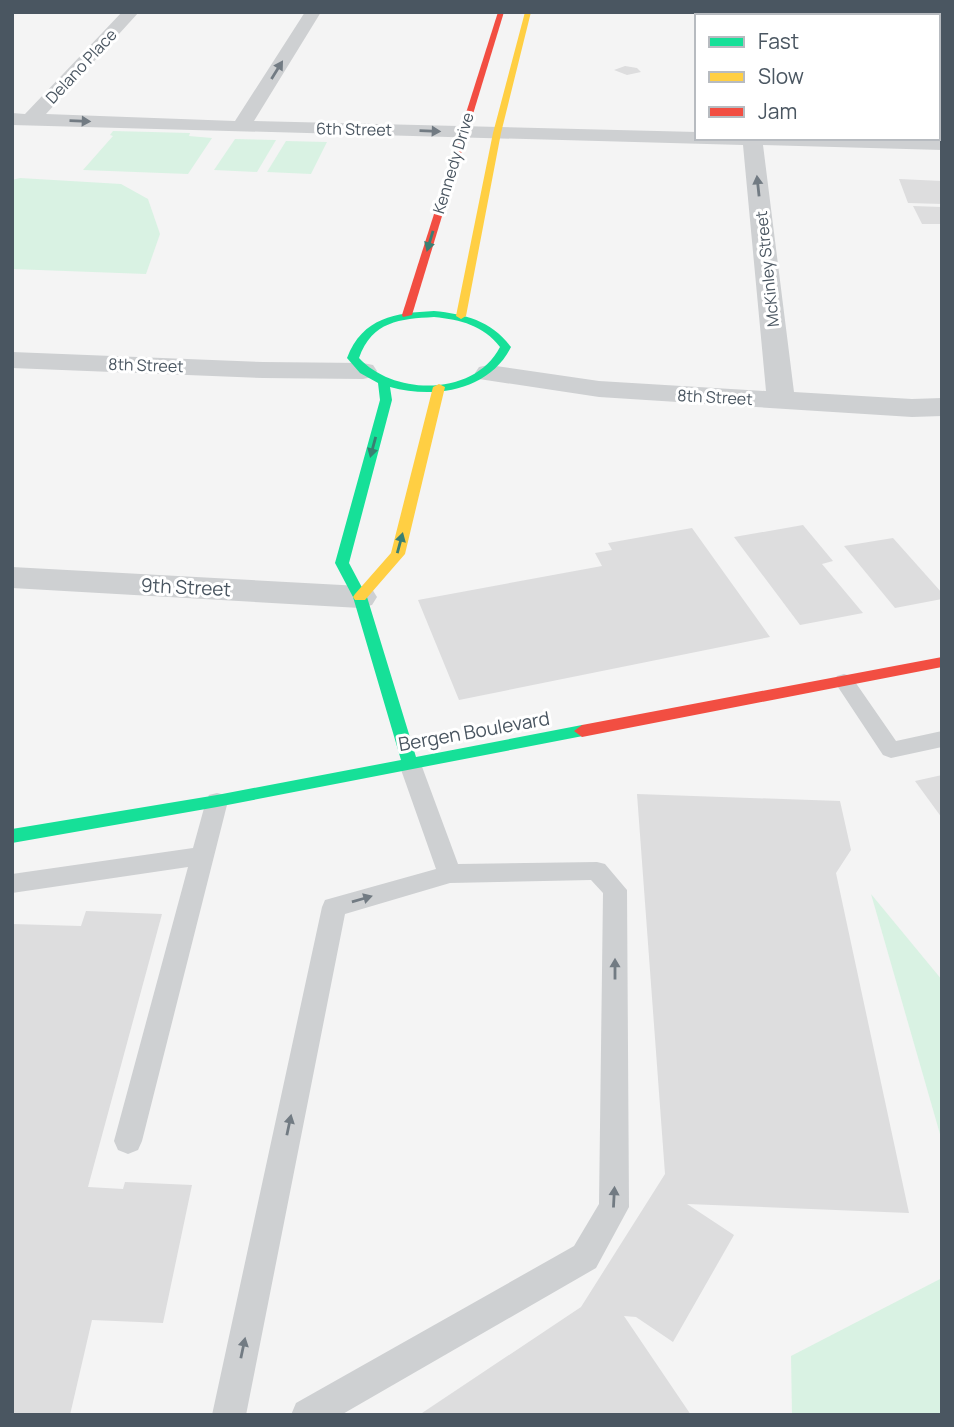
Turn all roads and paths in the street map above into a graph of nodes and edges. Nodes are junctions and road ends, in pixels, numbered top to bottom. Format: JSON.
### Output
{"nodes":[{"id":1,"x":131,"y":12,"type":"edge"},
{"id":2,"x":313,"y":12,"type":"edge"},
{"id":3,"x":501,"y":12,"type":"edge"},
{"id":4,"x":528,"y":12,"type":"edge"},
{"id":5,"x":495,"y":32,"type":"junction"},
{"id":6,"x":523,"y":32,"type":"junction"},
{"id":7,"x":483,"y":70,"type":"junction"},
{"id":8,"x":513,"y":71,"type":"junction"},
{"id":9,"x":21,"y":119,"type":"edge"},
{"id":10,"x":241,"y":127,"type":"junction"},
{"id":11,"x":462,"y":132,"type":"junction"},
{"id":12,"x":497,"y":133,"type":"junction"},
{"id":13,"x":695,"y":138,"type":"edge"},
{"id":14,"x":752,"y":140,"type":"edge"},
{"id":15,"x":790,"y":140,"type":"edge"},
{"id":16,"x":942,"y":144,"type":"edge"},
{"id":17,"x":407,"y":315,"type":"junction"},
{"id":18,"x":461,"y":316,"type":"junction"},
{"id":19,"x":12,"y":360,"type":"edge"},
{"id":20,"x":489,"y":373,"type":"junction"},
{"id":21,"x":373,"y":376,"type":"junction"},
{"id":22,"x":439,"y":387,"type":"junction"},
{"id":23,"x":781,"y":400,"type":"junction"},
{"id":24,"x":942,"y":407,"type":"edge"},
{"id":25,"x":12,"y":577,"type":"edge"},
{"id":26,"x":360,"y":597,"type":"junction"},
{"id":27,"x":942,"y":662,"type":"edge"},
{"id":28,"x":844,"y":681,"type":"junction"},
{"id":29,"x":942,"y":739,"type":"edge"},
{"id":30,"x":410,"y":764,"type":"junction"},
{"id":31,"x":217,"y":801,"type":"junction"},
{"id":32,"x":12,"y":836,"type":"edge"},
{"id":33,"x":205,"y":855,"type":"junction"},
{"id":34,"x":450,"y":874,"type":"junction"},
{"id":35,"x":12,"y":884,"type":"edge"},
{"id":36,"x":128,"y":1141,"type":"dead end"},
{"id":37,"x":229,"y":1415,"type":"edge"},
{"id":38,"x":308,"y":1415,"type":"edge"}],
"edges":[{"from":1,"to":9,"type":"street","name":"Delano Place"},
{"from":10,"to":2,"type":"street","one_way":true},
{"from":3,"to":5,"type":"street","name":"Kennedy Drive"},
{"from":4,"to":6,"type":"street","name":"Kennedy Drive"},
{"from":5,"to":6,"type":"street"},
{"from":5,"to":7,"type":"street","name":"Kennedy Drive"},
{"from":6,"to":8,"type":"street","name":"Kennedy Drive"},
{"from":7,"to":8,"type":"street"},
{"from":7,"to":11,"type":"street","name":"Kennedy Drive"},
{"from":8,"to":12,"type":"street","name":"Kennedy Drive"},
{"from":9,"to":10,"type":"street","name":"6th Street","one_way":true},
{"from":10,"to":11,"type":"street","name":"6th Street","one_way":true},
{"from":11,"to":12,"type":"street","name":"6th Street"},
{"from":11,"to":17,"type":"street","name":"Kennedy Drive","one_way":true},
{"from":12,"to":13,"type":"street","name":"6th Street"},
{"from":12,"to":18,"type":"street","name":"Kennedy Drive"},
{"from":23,"to":14,"type":"street","name":"McKinley Street","one_way":true},
{"from":15,"to":16,"type":"street"},
{"from":17,"to":18,"type":"street"},
{"from":17,"to":21,"type":"street"},
{"from":18,"to":20,"type":"street"},
{"from":19,"to":21,"type":"street","name":"8th Street"},
{"from":20,"to":22,"type":"street"},
{"from":20,"to":23,"type":"street","name":"8th Street"},
{"from":21,"to":22,"type":"street"},
{"from":21,"to":26,"type":"street","one_way":true},
{"from":26,"to":22,"type":"street","one_way":true},
{"from":23,"to":24,"type":"street","name":"8th Street"},
{"from":25,"to":26,"type":"street","name":"9th Street"},
{"from":26,"to":30,"type":"street"},
{"from":27,"to":28,"type":"street","name":"Bergen Boulevard"},
{"from":28,"to":29,"type":"lane"},
{"from":28,"to":30,"type":"street","name":"Bergen Boulevard"},
{"from":30,"to":31,"type":"street","name":"Bergen Boulevard"},
{"from":30,"to":34,"type":"lane"},
{"from":31,"to":32,"type":"street","name":"Bergen Boulevard"},
{"from":31,"to":33,"type":"lane"},
{"from":33,"to":35,"type":"lane"},
{"from":33,"to":36,"type":"lane"},
{"from":37,"to":34,"type":"lane","one_way":true},
{"from":38,"to":34,"type":"lane","one_way":true}]}
